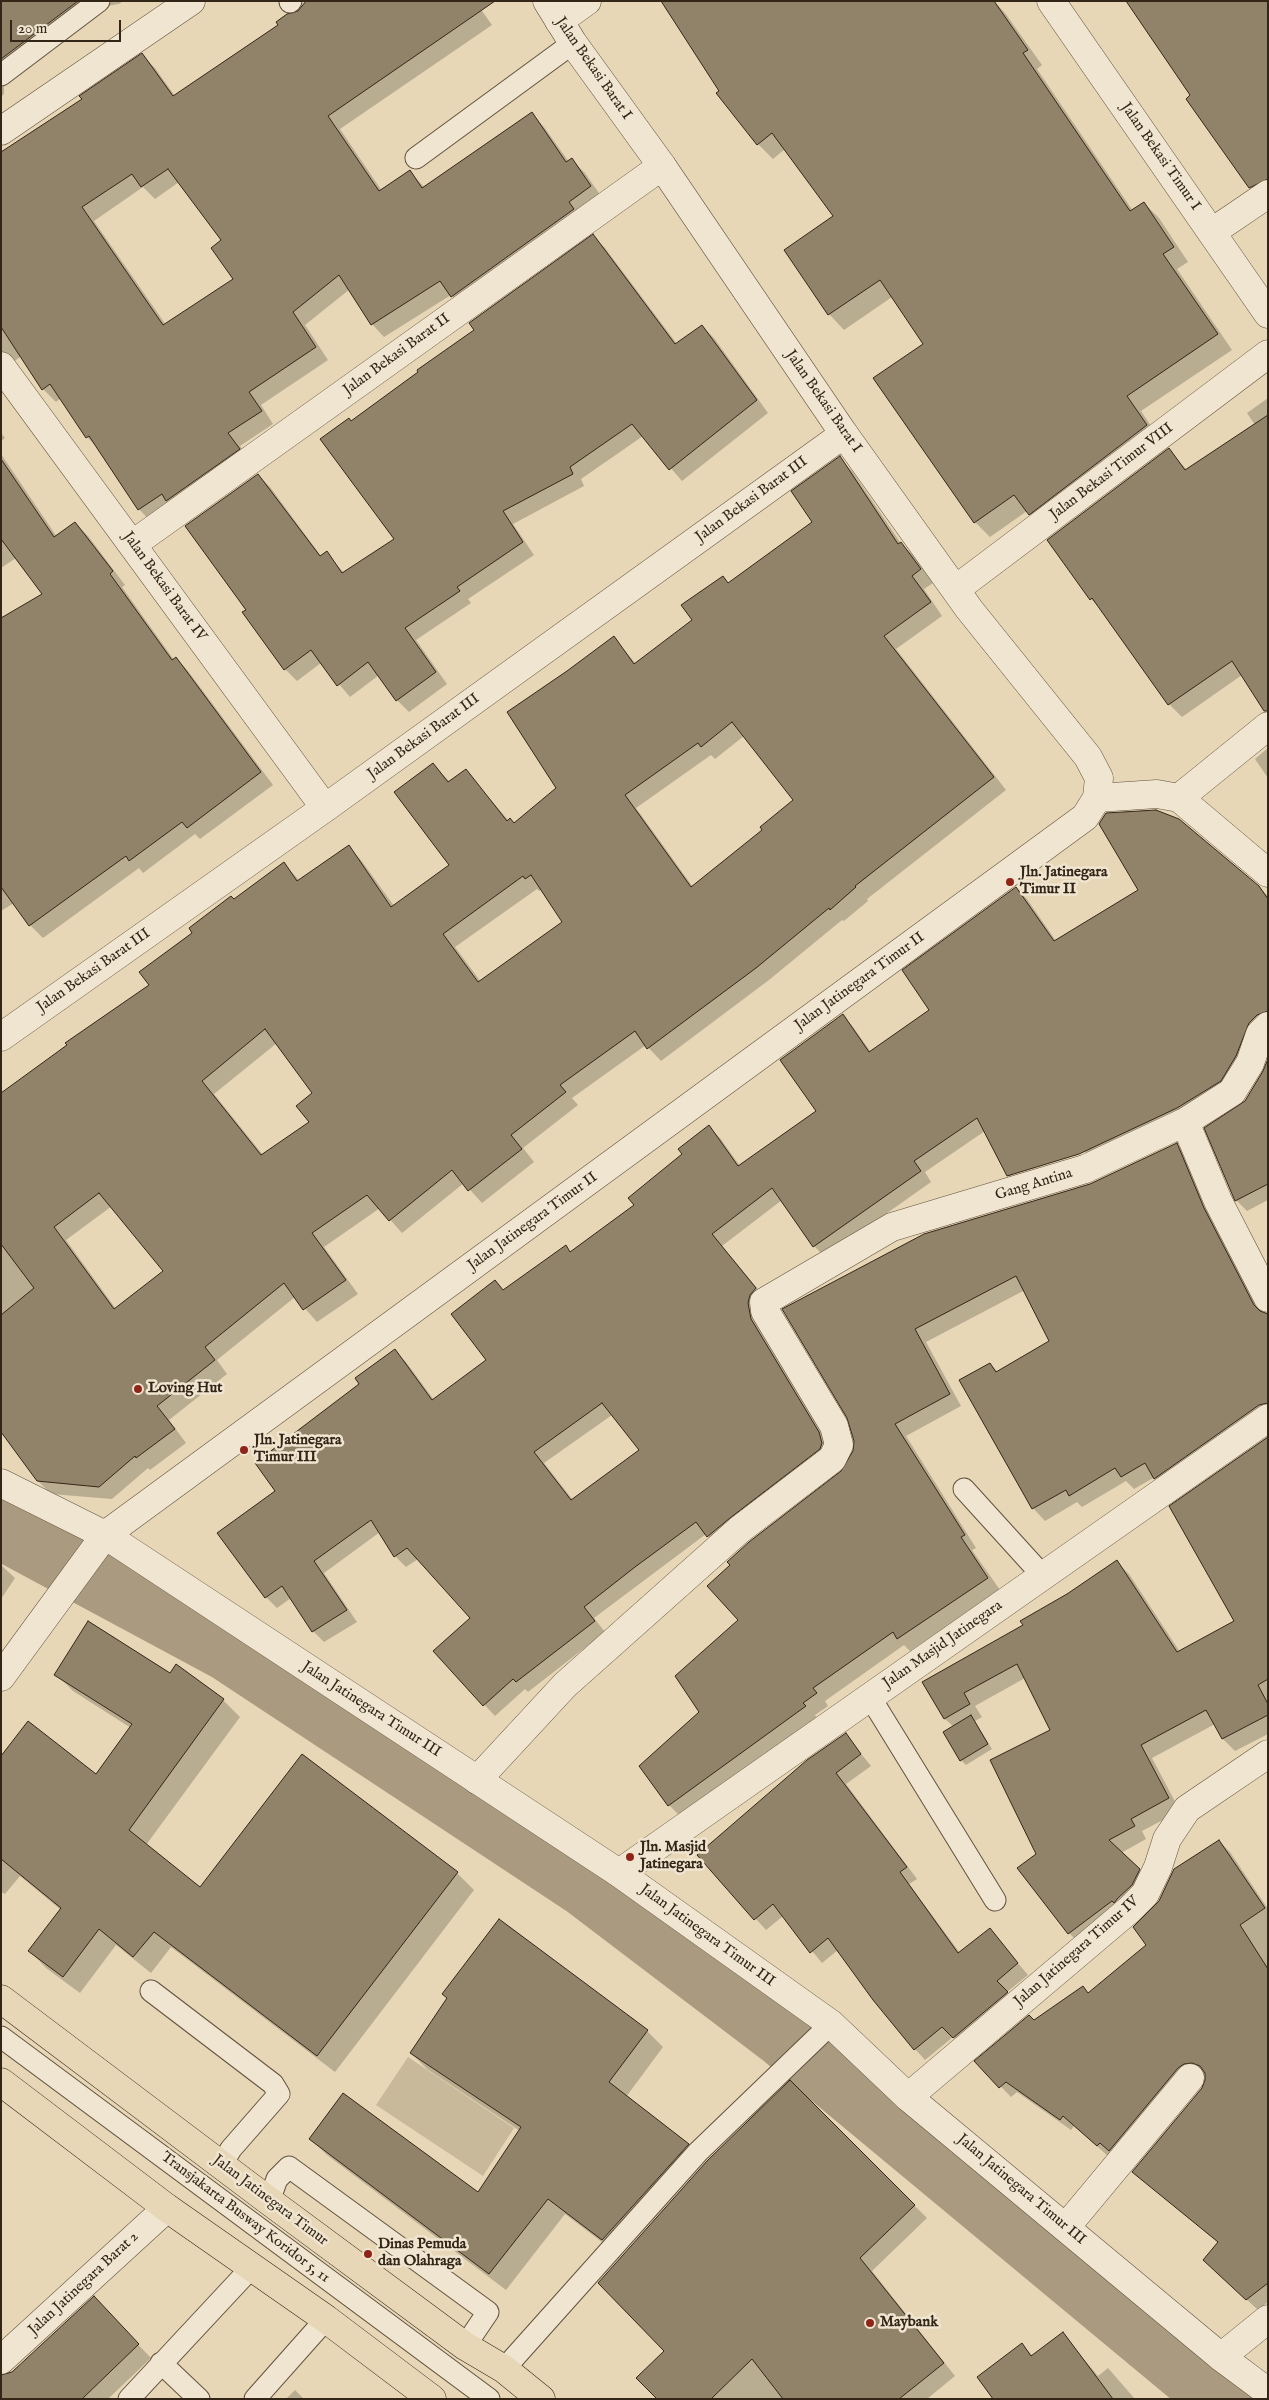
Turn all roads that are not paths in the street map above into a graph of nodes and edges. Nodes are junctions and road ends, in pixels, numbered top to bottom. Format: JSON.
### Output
{"nodes":[{"id":1,"x":99,"y":1,"type":"edge"},
{"id":2,"x":191,"y":1,"type":"edge"},
{"id":3,"x":587,"y":1,"type":"edge"},
{"id":4,"x":1051,"y":1,"type":"edge"},
{"id":5,"x":560,"y":22,"type":"edge"},
{"id":6,"x":1,"y":75,"type":"edge"},
{"id":7,"x":1,"y":130,"type":"edge"},
{"id":8,"x":416,"y":158,"type":"dead end"},
{"id":9,"x":662,"y":166,"type":"junction"},
{"id":10,"x":1268,"y":194,"type":"edge"},
{"id":11,"x":1212,"y":232,"type":"junction"},
{"id":12,"x":1268,"y":314,"type":"edge"},
{"id":13,"x":1268,"y":354,"type":"edge"},
{"id":14,"x":1,"y":366,"type":"edge"},
{"id":15,"x":844,"y":434,"type":"junction"},
{"id":16,"x":133,"y":544,"type":"junction"},
{"id":17,"x":956,"y":589,"type":"junction"},
{"id":18,"x":1268,"y":726,"type":"edge"},
{"id":19,"x":1097,"y":798,"type":"junction"},
{"id":20,"x":1180,"y":798,"type":"junction"},
{"id":21,"x":325,"y":808,"type":"junction"},
{"id":22,"x":1268,"y":874,"type":"edge"},
{"id":23,"x":1268,"y":1026,"type":"edge"},
{"id":24,"x":1,"y":1037,"type":"edge"},
{"id":25,"x":1185,"y":1122,"type":"junction"},
{"id":26,"x":1268,"y":1298,"type":"edge"},
{"id":27,"x":1268,"y":1418,"type":"edge"},
{"id":28,"x":1,"y":1483,"type":"edge"},
{"id":29,"x":964,"y":1489,"type":"dead end"},
{"id":30,"x":101,"y":1540,"type":"junction"},
{"id":31,"x":1043,"y":1576,"type":"junction"},
{"id":32,"x":1,"y":1677,"type":"edge"},
{"id":33,"x":870,"y":1697,"type":"junction"},
{"id":34,"x":1268,"y":1754,"type":"edge"},
{"id":35,"x":477,"y":1780,"type":"junction"},
{"id":36,"x":619,"y":1873,"type":"junction"},
{"id":37,"x":995,"y":1900,"type":"dead end"},
{"id":38,"x":151,"y":1991,"type":"dead end"},
{"id":39,"x":1,"y":1999,"type":"edge"},
{"id":40,"x":827,"y":2028,"type":"junction"},
{"id":41,"x":1,"y":2037,"type":"edge"},
{"id":42,"x":1190,"y":2078,"type":"dead end"},
{"id":43,"x":1,"y":2082,"type":"edge"},
{"id":44,"x":908,"y":2097,"type":"junction"},
{"id":45,"x":222,"y":2164,"type":"junction"},
{"id":46,"x":269,"y":2201,"type":"junction"},
{"id":47,"x":168,"y":2208,"type":"junction"},
{"id":48,"x":1066,"y":2227,"type":"junction"},
{"id":49,"x":252,"y":2267,"type":"junction"},
{"id":50,"x":326,"y":2319,"type":"junction"},
{"id":51,"x":1268,"y":2319,"type":"edge"},
{"id":52,"x":465,"y":2346,"type":"junction"},
{"id":53,"x":1221,"y":2357,"type":"junction"},
{"id":54,"x":1,"y":2360,"type":"edge"},
{"id":55,"x":161,"y":2363,"type":"junction"},
{"id":56,"x":504,"y":2369,"type":"junction"},
{"id":57,"x":1268,"y":2392,"type":"edge"},
{"id":58,"x":427,"y":2398,"type":"edge"},
{"id":59,"x":128,"y":2399,"type":"edge"},
{"id":60,"x":199,"y":2399,"type":"edge"},
{"id":61,"x":254,"y":2399,"type":"edge"},
{"id":62,"x":489,"y":2399,"type":"edge"},
{"id":63,"x":541,"y":2399,"type":"edge"}],
"edges":[{"from":1,"to":6,"type":"lane"},
{"from":2,"to":7,"type":"street"},
{"from":3,"to":5,"type":"street"},
{"from":4,"to":11,"type":"street","name":"Jalan Bekasi Timur I"},
{"from":5,"to":8,"type":"lane"},
{"from":5,"to":9,"type":"street","name":"Jalan Bekasi Barat I"},
{"from":9,"to":15,"type":"street","name":"Jalan Bekasi Barat I"},
{"from":9,"to":16,"type":"street","name":"Jalan Bekasi Barat II"},
{"from":10,"to":11,"type":"street"},
{"from":11,"to":12,"type":"street","name":"Jalan Bekasi Timur I"},
{"from":13,"to":17,"type":"street","name":"Jalan Bekasi Timur VIII"},
{"from":14,"to":16,"type":"street","name":"Jalan Bekasi Barat IV"},
{"from":15,"to":17,"type":"street","name":"Jalan Bekasi Barat I"},
{"from":15,"to":21,"type":"street","name":"Jalan Bekasi Barat III"},
{"from":16,"to":21,"type":"street","name":"Jalan Bekasi Barat IV"},
{"from":17,"to":19,"type":"street","name":"Jalan Bekasi Barat I"},
{"from":18,"to":20,"type":"street"},
{"from":19,"to":20,"type":"street"},
{"from":19,"to":30,"type":"street","name":"Jalan Jatinegara Timur II"},
{"from":20,"to":22,"type":"street"},
{"from":21,"to":24,"type":"street","name":"Jalan Bekasi Barat III"},
{"from":23,"to":25,"type":"street","name":"Gang Antina"},
{"from":25,"to":26,"type":"street"},
{"from":25,"to":35,"type":"street","name":"Gang Antina"},
{"from":27,"to":31,"type":"street","name":"Jalan Masjid Jatinegara"},
{"from":28,"to":30,"type":"street","name":"Jalan Jatinegara Timur III"},
{"from":29,"to":31,"type":"lane"},
{"from":30,"to":32,"type":"street","name":"Jalan Jatinegara Timur II"},
{"from":30,"to":35,"type":"street","name":"Jalan Jatinegara Timur III"},
{"from":31,"to":33,"type":"street","name":"Jalan Masjid Jatinegara"},
{"from":33,"to":36,"type":"street","name":"Jalan Masjid Jatinegara"},
{"from":33,"to":37,"type":"lane"},
{"from":34,"to":44,"type":"street","name":"Jalan Jatinegara Timur IV"},
{"from":35,"to":36,"type":"street","name":"Jalan Jatinegara Timur III"},
{"from":36,"to":40,"type":"street","name":"Jalan Jatinegara Timur III"},
{"from":38,"to":45,"type":"lane"},
{"from":39,"to":45,"type":"main road","name":"Jalan Jatinegara Timur"},
{"from":40,"to":44,"type":"street","name":"Jalan Jatinegara Timur III"},
{"from":40,"to":56,"type":"lane"},
{"from":41,"to":62,"type":"lane","name":"Transjakarta Busway Koridor 5, 11"},
{"from":42,"to":48,"type":"street"},
{"from":43,"to":47,"type":"main road"},
{"from":44,"to":48,"type":"street","name":"Jalan Jatinegara Timur III"},
{"from":45,"to":46,"type":"main road","name":"Jalan Jatinegara Timur"},
{"from":46,"to":52,"type":"main road","name":"Jalan Jatinegara Timur"},
{"from":46,"to":52,"type":"lane"},
{"from":47,"to":49,"type":"main road"},
{"from":47,"to":54,"type":"street","name":"Jalan Jatinegara Barat 2"},
{"from":48,"to":53,"type":"street","name":"Jalan Jatinegara Timur III"},
{"from":49,"to":50,"type":"main road"},
{"from":49,"to":55,"type":"lane"},
{"from":50,"to":58,"type":"main road"},
{"from":50,"to":61,"type":"lane"},
{"from":51,"to":53,"type":"street"},
{"from":52,"to":56,"type":"main road","name":"Jalan Jatinegara Timur"},
{"from":53,"to":57,"type":"street","name":"Jalan Jatinegara Timur III"},
{"from":55,"to":59,"type":"lane"},
{"from":55,"to":60,"type":"lane"},
{"from":56,"to":63,"type":"main road","name":"Jalan Jatinegara Timur"}]}
